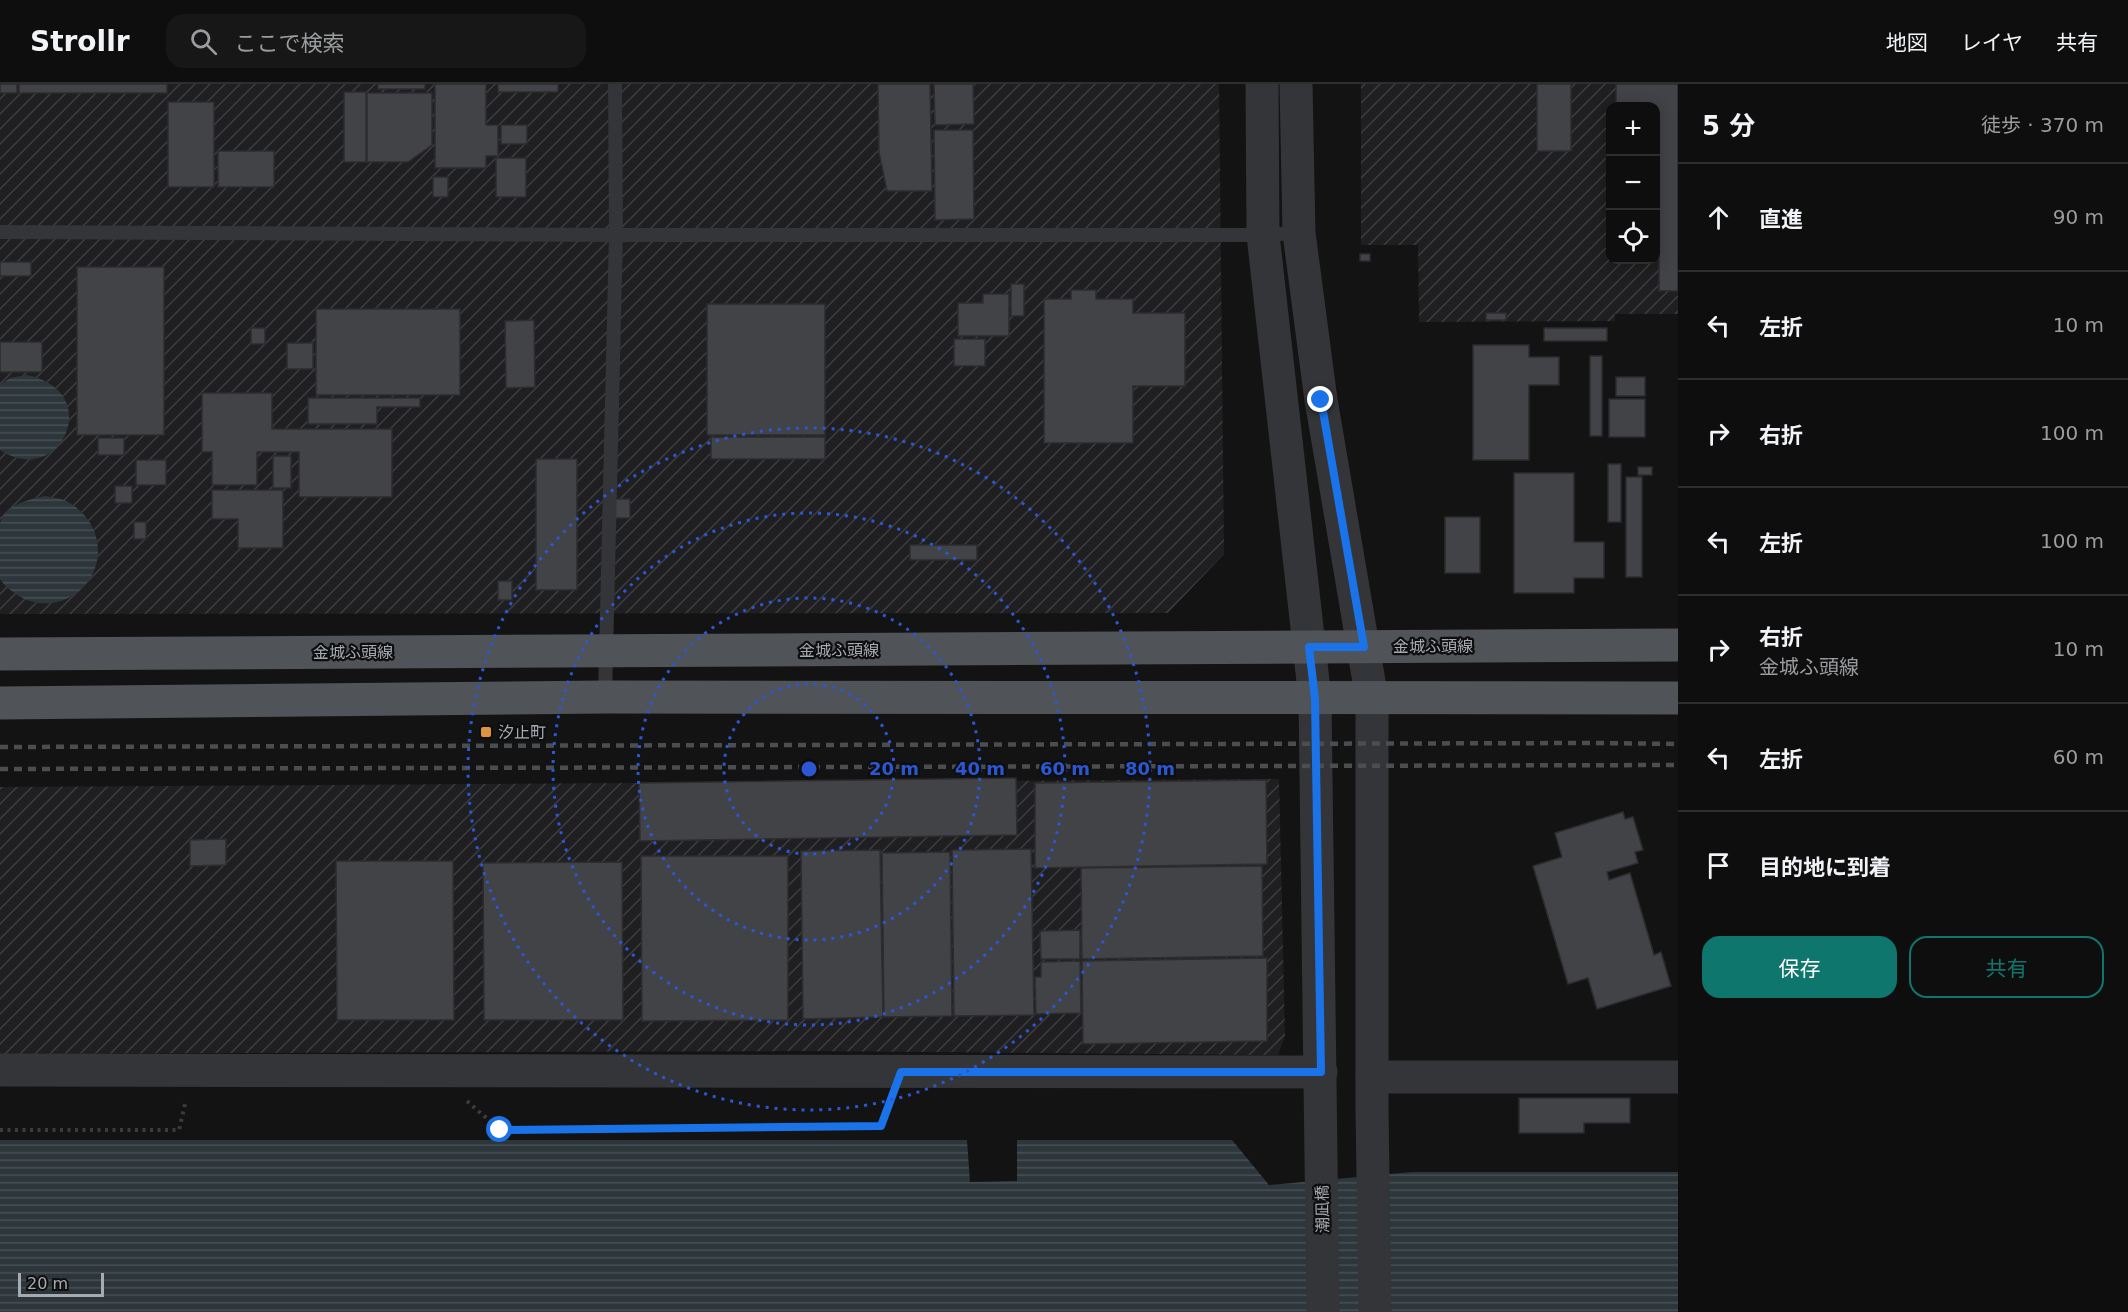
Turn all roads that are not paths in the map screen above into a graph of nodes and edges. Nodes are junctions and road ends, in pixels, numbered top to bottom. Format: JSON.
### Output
{"nodes":[{"id":1,"x":615,"y":84,"type":"edge"},
{"id":2,"x":1262,"y":84,"type":"edge"},
{"id":3,"x":1296,"y":84,"type":"edge"},
{"id":4,"x":0,"y":232,"type":"edge"},
{"id":5,"x":1299,"y":234,"type":"junction"},
{"id":6,"x":615,"y":236,"type":"junction"},
{"id":7,"x":1263,"y":236,"type":"junction"},
{"id":8,"x":1678,"y":645,"type":"edge"},
{"id":9,"x":1309,"y":647,"type":"junction"},
{"id":10,"x":1364,"y":647,"type":"junction"},
{"id":11,"x":607,"y":652,"type":"junction"},
{"id":12,"x":0,"y":654,"type":"edge"},
{"id":13,"x":605,"y":698,"type":"junction"},
{"id":14,"x":1678,"y":698,"type":"edge"},
{"id":15,"x":1315,"y":699,"type":"junction"},
{"id":16,"x":1372,"y":699,"type":"junction"},
{"id":17,"x":0,"y":703,"type":"edge"},
{"id":18,"x":0,"y":1070,"type":"edge"},
{"id":19,"x":1321,"y":1072,"type":"junction"},
{"id":20,"x":1678,"y":1077,"type":"edge"},
{"id":21,"x":1372,"y":1093,"type":"junction"},
{"id":22,"x":1323,"y":1312,"type":"edge"},
{"id":23,"x":1375,"y":1312,"type":"edge"}],
"edges":[{"from":1,"to":6,"type":"lane"},
{"from":2,"to":7,"type":"street","name":"潮凪橋"},
{"from":3,"to":5,"type":"street"},
{"from":4,"to":6,"type":"lane"},
{"from":5,"to":7,"type":"lane"},
{"from":5,"to":10,"type":"street"},
{"from":6,"to":7,"type":"lane"},
{"from":6,"to":11,"type":"lane"},
{"from":7,"to":9,"type":"street","name":"潮凪橋"},
{"from":8,"to":10,"type":"main road","name":"金城ふ頭線"},
{"from":9,"to":10,"type":"main road","name":"金城ふ頭線"},
{"from":9,"to":11,"type":"main road","name":"金城ふ頭線"},
{"from":9,"to":15,"type":"street","name":"潮凪橋"},
{"from":10,"to":16,"type":"street"},
{"from":11,"to":12,"type":"main road","name":"金城ふ頭線"},
{"from":11,"to":13,"type":"lane"},
{"from":13,"to":15,"type":"main road"},
{"from":13,"to":17,"type":"main road"},
{"from":14,"to":16,"type":"main road"},
{"from":15,"to":16,"type":"main road"},
{"from":15,"to":19,"type":"street","name":"潮凪橋"},
{"from":16,"to":21,"type":"street"},
{"from":18,"to":19,"type":"street"},
{"from":19,"to":22,"type":"street","name":"潮凪橋"},
{"from":20,"to":21,"type":"street"},
{"from":21,"to":23,"type":"street"}]}
